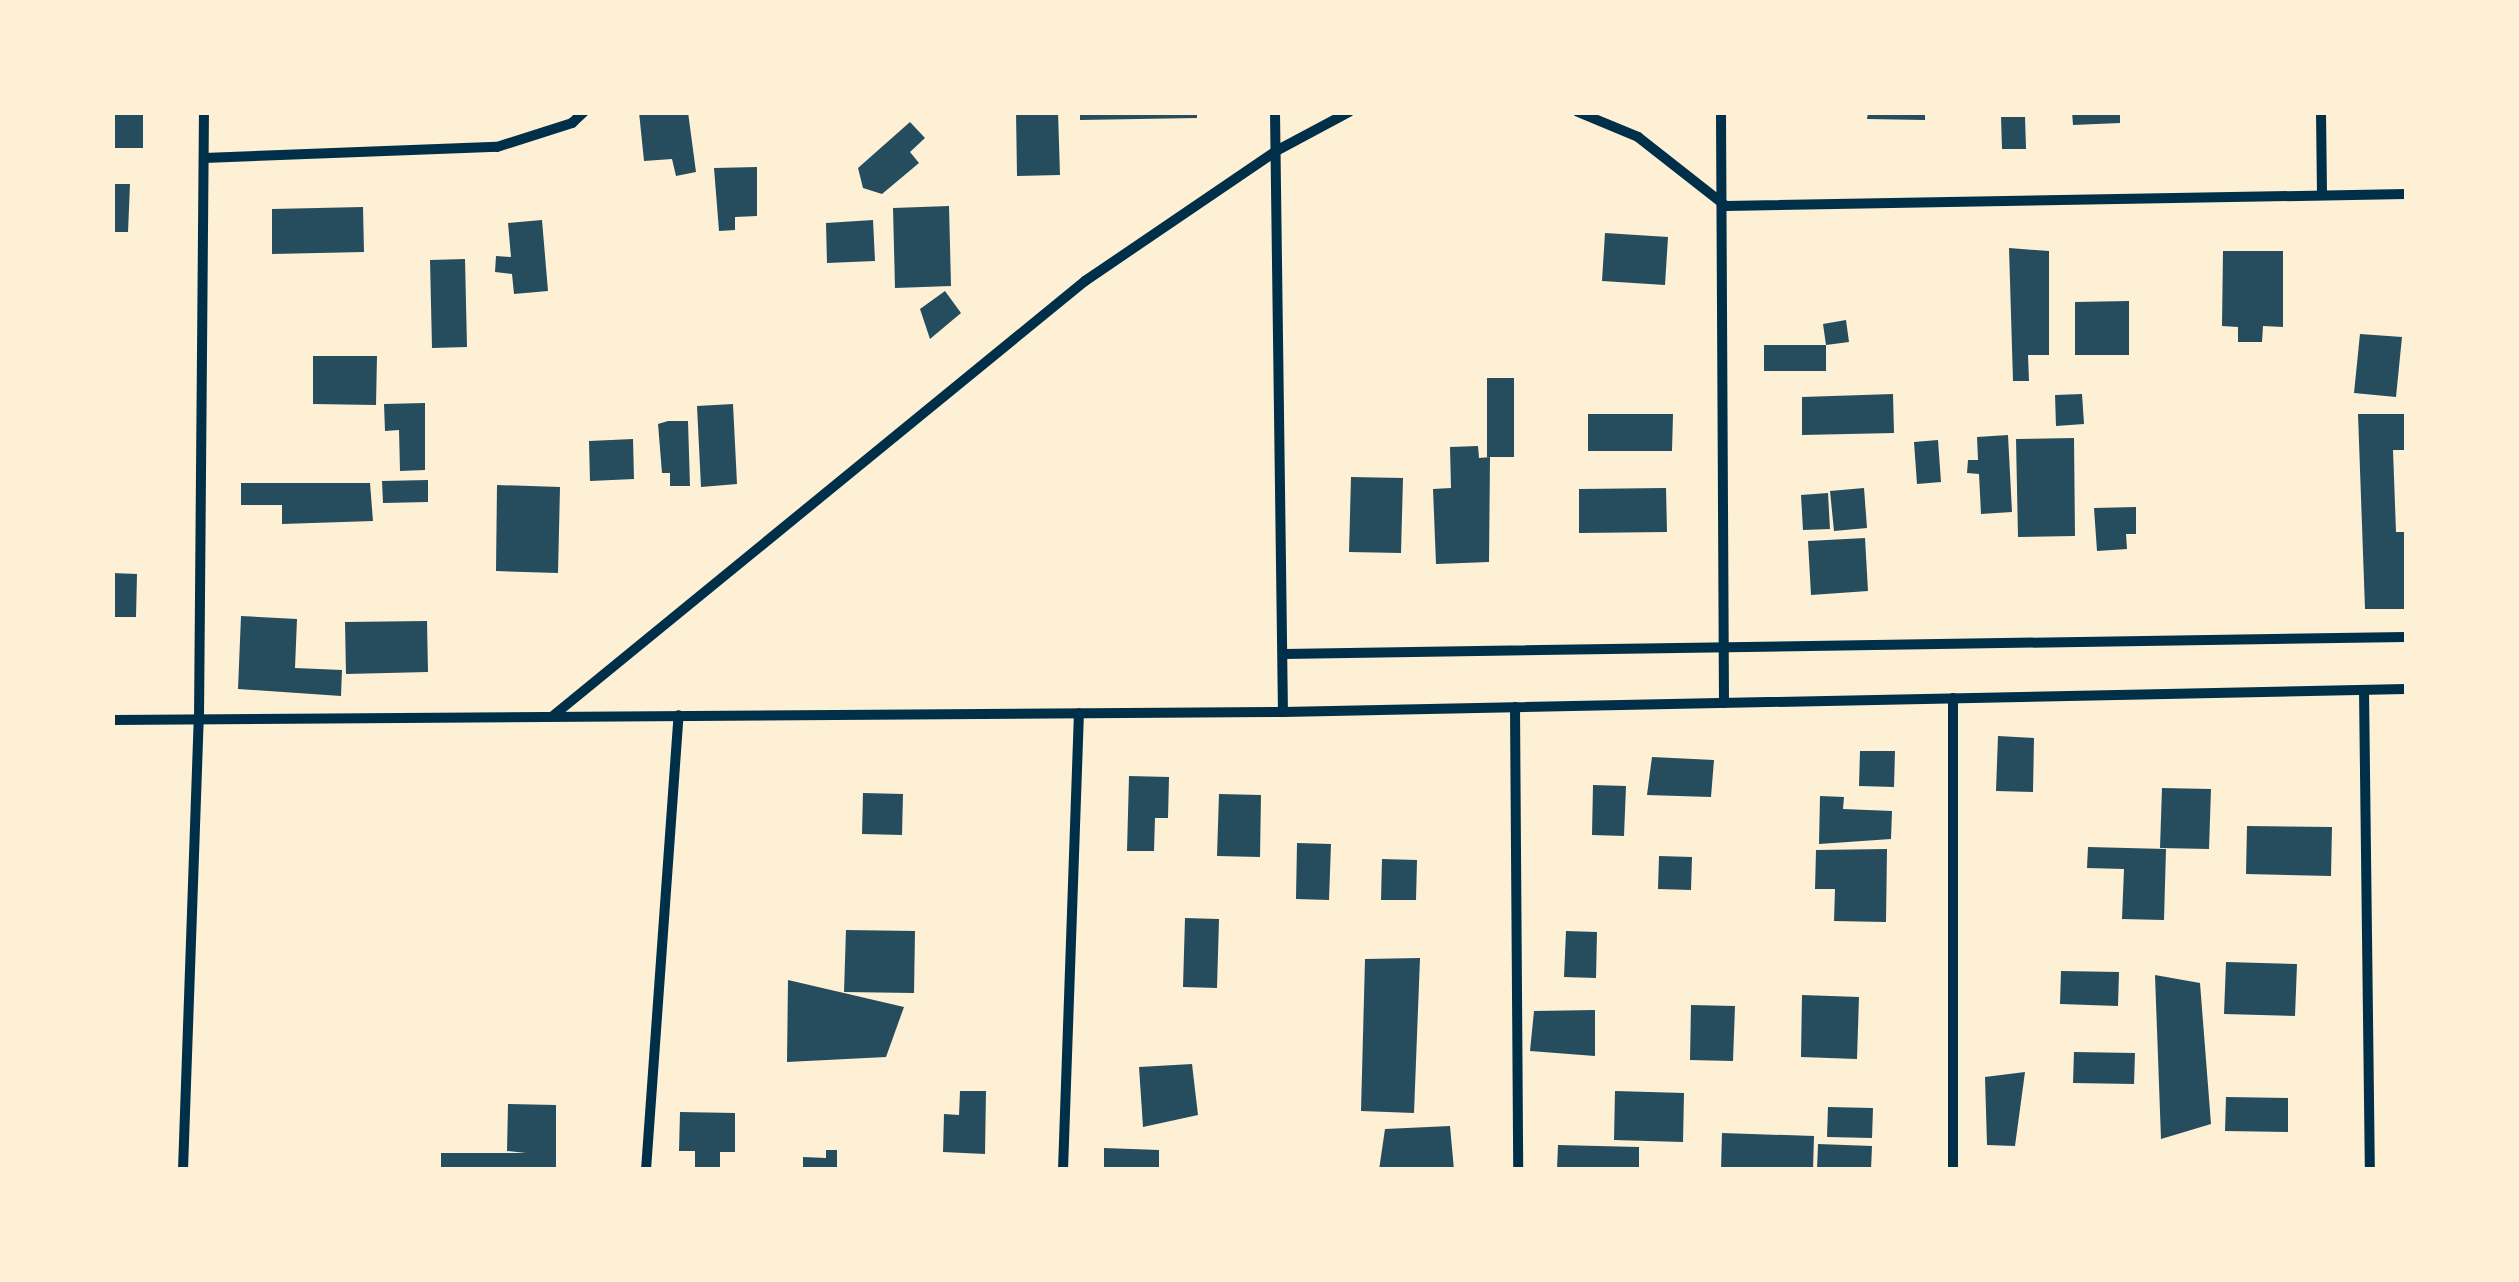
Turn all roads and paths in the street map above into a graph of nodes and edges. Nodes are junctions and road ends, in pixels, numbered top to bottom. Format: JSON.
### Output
{"nodes":[{"id":1,"x":204,"y":112,"type":"edge"},
{"id":2,"x":584,"y":112,"type":"edge"},
{"id":3,"x":1274,"y":112,"type":"edge"},
{"id":4,"x":1349,"y":112,"type":"edge"},
{"id":5,"x":1578,"y":112,"type":"edge"},
{"id":6,"x":1721,"y":112,"type":"edge"},
{"id":7,"x":2321,"y":112,"type":"edge"},
{"id":8,"x":1276,"y":151,"type":"junction"},
{"id":9,"x":204,"y":158,"type":"junction"},
{"id":10,"x":2406,"y":194,"type":"edge"},
{"id":11,"x":2322,"y":195,"type":"junction"},
{"id":12,"x":1726,"y":206,"type":"junction"},
{"id":13,"x":2406,"y":637,"type":"edge"},
{"id":14,"x":1727,"y":648,"type":"junction"},
{"id":15,"x":1284,"y":654,"type":"junction"},
{"id":16,"x":2406,"y":689,"type":"edge"},
{"id":17,"x":2364,"y":690,"type":"junction"},
{"id":18,"x":1953,"y":698,"type":"junction"},
{"id":19,"x":1724,"y":703,"type":"junction"},
{"id":20,"x":1515,"y":707,"type":"junction"},
{"id":21,"x":1283,"y":712,"type":"junction"},
{"id":22,"x":1079,"y":713,"type":"junction"},
{"id":23,"x":679,"y":715,"type":"junction"},
{"id":24,"x":553,"y":716,"type":"junction"},
{"id":25,"x":199,"y":718,"type":"junction"},
{"id":26,"x":112,"y":720,"type":"edge"},
{"id":27,"x":183,"y":1170,"type":"edge"},
{"id":28,"x":646,"y":1170,"type":"edge"},
{"id":29,"x":1063,"y":1170,"type":"edge"},
{"id":30,"x":1518,"y":1170,"type":"edge"},
{"id":31,"x":1954,"y":1170,"type":"edge"},
{"id":32,"x":2370,"y":1170,"type":"edge"}],
"edges":[{"from":1,"to":9,"type":"street"},
{"from":2,"to":9,"type":"street"},
{"from":3,"to":8,"type":"street"},
{"from":4,"to":8,"type":"street"},
{"from":5,"to":12,"type":"street"},
{"from":6,"to":12,"type":"street"},
{"from":7,"to":11,"type":"street"},
{"from":8,"to":15,"type":"street"},
{"from":8,"to":24,"type":"street"},
{"from":9,"to":25,"type":"street"},
{"from":10,"to":11,"type":"street"},
{"from":11,"to":12,"type":"street"},
{"from":12,"to":14,"type":"street"},
{"from":13,"to":14,"type":"street"},
{"from":14,"to":15,"type":"street"},
{"from":14,"to":19,"type":"street"},
{"from":15,"to":21,"type":"street"},
{"from":16,"to":17,"type":"street"},
{"from":17,"to":18,"type":"street"},
{"from":17,"to":32,"type":"street"},
{"from":18,"to":19,"type":"street"},
{"from":18,"to":31,"type":"street"},
{"from":19,"to":20,"type":"street"},
{"from":20,"to":21,"type":"street"},
{"from":20,"to":30,"type":"street"},
{"from":21,"to":22,"type":"street"},
{"from":22,"to":23,"type":"street"},
{"from":22,"to":29,"type":"street"},
{"from":23,"to":24,"type":"street"},
{"from":23,"to":28,"type":"street"},
{"from":24,"to":25,"type":"street"},
{"from":25,"to":26,"type":"street"},
{"from":25,"to":27,"type":"street"}]}
